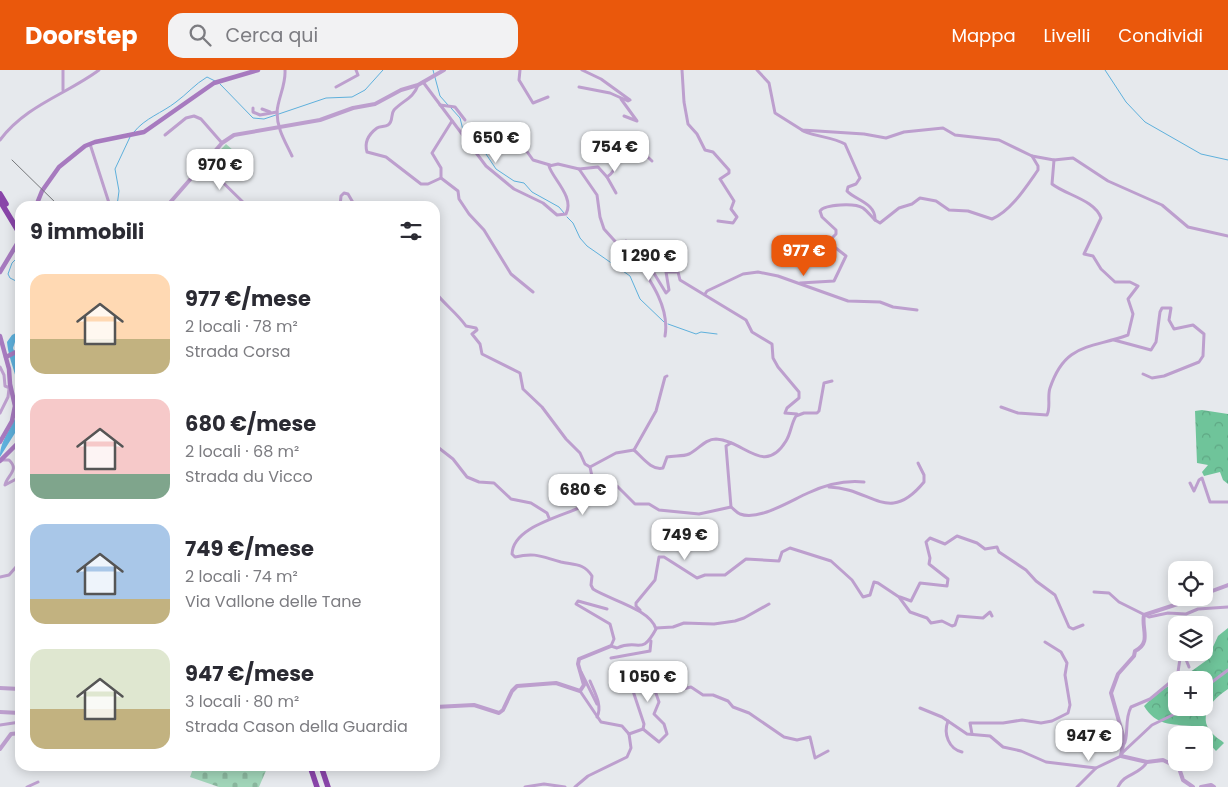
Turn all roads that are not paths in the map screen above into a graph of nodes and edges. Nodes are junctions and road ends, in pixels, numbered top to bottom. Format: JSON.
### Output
{"nodes":[{"id":1,"x":63,"y":70,"type":"edge"},
{"id":2,"x":100,"y":70,"type":"edge"},
{"id":3,"x":258,"y":70,"type":"edge"},
{"id":4,"x":285,"y":70,"type":"edge"},
{"id":5,"x":356,"y":70,"type":"edge"},
{"id":6,"x":444,"y":70,"type":"edge"},
{"id":7,"x":520,"y":70,"type":"edge"},
{"id":8,"x":582,"y":70,"type":"edge"},
{"id":9,"x":682,"y":70,"type":"edge"},
{"id":10,"x":757,"y":70,"type":"edge"},
{"id":11,"x":423,"y":82,"type":"junction"},
{"id":12,"x":418,"y":85,"type":"junction"},
{"id":13,"x":336,"y":87,"type":"dead end"},
{"id":14,"x":579,"y":87,"type":"dead end"},
{"id":15,"x":63,"y":90,"type":"junction"},
{"id":16,"x":548,"y":96,"type":"dead end"},
{"id":17,"x":621,"y":99,"type":"junction"},
{"id":18,"x":439,"y":104,"type":"junction"},
{"id":19,"x":253,"y":108,"type":"dead end"},
{"id":20,"x":262,"y":109,"type":"dead end"},
{"id":21,"x":278,"y":111,"type":"junction"},
{"id":22,"x":624,"y":116,"type":"dead end"},
{"id":23,"x":465,"y":120,"type":"dead end"},
{"id":24,"x":452,"y":121,"type":"junction"},
{"id":25,"x":516,"y":125,"type":"dead end"},
{"id":26,"x":278,"y":127,"type":"junction"},
{"id":27,"x":802,"y":130,"type":"junction"},
{"id":28,"x":165,"y":135,"type":"dead end"},
{"id":29,"x":0,"y":140,"type":"edge"},
{"id":30,"x":222,"y":143,"type":"junction"},
{"id":31,"x":90,"y":144,"type":"junction"},
{"id":32,"x":292,"y":156,"type":"dead end"},
{"id":33,"x":1032,"y":156,"type":"junction"},
{"id":34,"x":1054,"y":160,"type":"junction"},
{"id":35,"x":652,"y":161,"type":"dead end"},
{"id":36,"x":204,"y":164,"type":"junction"},
{"id":37,"x":550,"y":165,"type":"junction"},
{"id":38,"x":579,"y":170,"type":"junction"},
{"id":39,"x":607,"y":177,"type":"junction"},
{"id":40,"x":441,"y":178,"type":"junction"},
{"id":41,"x":616,"y":193,"type":"dead end"},
{"id":42,"x":0,"y":194,"type":"edge"},
{"id":43,"x":0,"y":201,"type":"edge"},
{"id":44,"x":39,"y":201,"type":"edge"},
{"id":45,"x":108,"y":201,"type":"edge"},
{"id":46,"x":171,"y":201,"type":"edge"},
{"id":47,"x":242,"y":201,"type":"edge"},
{"id":48,"x":341,"y":201,"type":"edge"},
{"id":49,"x":352,"y":201,"type":"edge"},
{"id":50,"x":15,"y":219,"type":"edge"},
{"id":51,"x":718,"y":220,"type":"dead end"},
{"id":52,"x":875,"y":220,"type":"junction"},
{"id":53,"x":15,"y":226,"type":"edge"},
{"id":54,"x":1228,"y":236,"type":"edge"},
{"id":55,"x":15,"y":247,"type":"edge"},
{"id":56,"x":635,"y":259,"type":"junction"},
{"id":57,"x":0,"y":272,"type":"edge"},
{"id":58,"x":798,"y":284,"type":"junction"},
{"id":59,"x":533,"y":292,"type":"dead end"},
{"id":60,"x":705,"y":294,"type":"junction"},
{"id":61,"x":440,"y":298,"type":"edge"},
{"id":62,"x":916,"y":310,"type":"dead end"},
{"id":63,"x":0,"y":336,"type":"edge"},
{"id":64,"x":666,"y":336,"type":"dead end"},
{"id":65,"x":1113,"y":339,"type":"junction"},
{"id":66,"x":15,"y":352,"type":"edge"},
{"id":67,"x":6,"y":357,"type":"junction"},
{"id":68,"x":0,"y":367,"type":"edge"},
{"id":69,"x":1143,"y":374,"type":"dead end"},
{"id":70,"x":667,"y":376,"type":"dead end"},
{"id":71,"x":832,"y":381,"type":"dead end"},
{"id":72,"x":10,"y":388,"type":"junction"},
{"id":73,"x":1001,"y":407,"type":"dead end"},
{"id":74,"x":0,"y":414,"type":"edge"},
{"id":75,"x":797,"y":414,"type":"junction"},
{"id":76,"x":0,"y":442,"type":"edge"},
{"id":77,"x":732,"y":443,"type":"junction"},
{"id":78,"x":15,"y":447,"type":"edge"},
{"id":79,"x":440,"y":449,"type":"edge"},
{"id":80,"x":634,"y":450,"type":"junction"},
{"id":81,"x":0,"y":461,"type":"edge"},
{"id":82,"x":918,"y":463,"type":"dead end"},
{"id":83,"x":590,"y":467,"type":"junction"},
{"id":84,"x":15,"y":480,"type":"edge"},
{"id":85,"x":864,"y":482,"type":"dead end"},
{"id":86,"x":1190,"y":483,"type":"dead end"},
{"id":87,"x":823,"y":488,"type":"junction"},
{"id":88,"x":592,"y":489,"type":"junction"},
{"id":89,"x":1228,"y":502,"type":"edge"},
{"id":90,"x":731,"y":507,"type":"junction"},
{"id":91,"x":548,"y":518,"type":"junction"},
{"id":92,"x":15,"y":567,"type":"edge"},
{"id":93,"x":0,"y":577,"type":"edge"},
{"id":94,"x":1228,"y":585,"type":"edge"},
{"id":95,"x":1213,"y":591,"type":"edge"},
{"id":96,"x":1094,"y":592,"type":"dead end"},
{"id":97,"x":900,"y":597,"type":"junction"},
{"id":98,"x":769,"y":604,"type":"dead end"},
{"id":99,"x":1172,"y":606,"type":"edge"},
{"id":100,"x":1228,"y":607,"type":"edge"},
{"id":101,"x":607,"y":609,"type":"dead end"},
{"id":102,"x":644,"y":614,"type":"junction"},
{"id":103,"x":1144,"y":615,"type":"junction"},
{"id":104,"x":992,"y":616,"type":"dead end"},
{"id":105,"x":1083,"y":625,"type":"dead end"},
{"id":106,"x":656,"y":628,"type":"junction"},
{"id":107,"x":651,"y":640,"type":"junction"},
{"id":108,"x":1045,"y":642,"type":"dead end"},
{"id":109,"x":611,"y":646,"type":"junction"},
{"id":110,"x":611,"y":658,"type":"dead end"},
{"id":111,"x":1180,"y":661,"type":"edge"},
{"id":112,"x":1186,"y":661,"type":"edge"},
{"id":113,"x":1189,"y":667,"type":"dead end"},
{"id":114,"x":579,"y":670,"type":"junction"},
{"id":115,"x":1228,"y":670,"type":"edge"},
{"id":116,"x":590,"y":681,"type":"dead end"},
{"id":117,"x":1213,"y":681,"type":"edge"},
{"id":118,"x":0,"y":688,"type":"edge"},
{"id":119,"x":15,"y":689,"type":"edge"},
{"id":120,"x":580,"y":691,"type":"junction"},
{"id":121,"x":633,"y":691,"type":"dead end"},
{"id":122,"x":598,"y":704,"type":"junction"},
{"id":123,"x":440,"y":707,"type":"edge"},
{"id":124,"x":920,"y":708,"type":"dead end"},
{"id":125,"x":0,"y":712,"type":"edge"},
{"id":126,"x":15,"y":713,"type":"edge"},
{"id":127,"x":1171,"y":716,"type":"edge"},
{"id":128,"x":597,"y":717,"type":"junction"},
{"id":129,"x":948,"y":721,"type":"junction"},
{"id":130,"x":15,"y":723,"type":"edge"},
{"id":131,"x":0,"y":725,"type":"edge"},
{"id":132,"x":643,"y":729,"type":"junction"},
{"id":133,"x":15,"y":734,"type":"edge"},
{"id":134,"x":630,"y":734,"type":"junction"},
{"id":135,"x":972,"y":734,"type":"junction"},
{"id":136,"x":1124,"y":744,"type":"junction"},
{"id":137,"x":0,"y":749,"type":"edge"},
{"id":138,"x":828,"y":751,"type":"dead end"},
{"id":139,"x":962,"y":752,"type":"dead end"},
{"id":140,"x":1121,"y":755,"type":"junction"},
{"id":141,"x":1147,"y":762,"type":"junction"},
{"id":142,"x":1096,"y":768,"type":"junction"},
{"id":143,"x":312,"y":771,"type":"edge"},
{"id":144,"x":323,"y":771,"type":"edge"},
{"id":145,"x":38,"y":782,"type":"dead end"},
{"id":146,"x":27,"y":787,"type":"edge"},
{"id":147,"x":317,"y":787,"type":"edge"},
{"id":148,"x":328,"y":787,"type":"edge"},
{"id":149,"x":525,"y":787,"type":"edge"},
{"id":150,"x":565,"y":787,"type":"edge"},
{"id":151,"x":575,"y":787,"type":"edge"},
{"id":152,"x":1077,"y":787,"type":"edge"},
{"id":153,"x":1118,"y":787,"type":"edge"},
{"id":154,"x":1193,"y":787,"type":"edge"},
{"id":155,"x":1201,"y":787,"type":"edge"},
{"id":156,"x":1214,"y":787,"type":"edge"}],
"edges":[{"from":1,"to":15,"type":"street"},
{"from":2,"to":15,"type":"street"},
{"from":3,"to":31,"type":"main road"},
{"from":4,"to":21,"type":"street"},
{"from":5,"to":13,"type":"street"},
{"from":6,"to":11,"type":"street"},
{"from":7,"to":16,"type":"street"},
{"from":8,"to":17,"type":"street"},
{"from":9,"to":51,"type":"street"},
{"from":10,"to":27,"type":"street"},
{"from":11,"to":12,"type":"street"},
{"from":11,"to":18,"type":"street"},
{"from":12,"to":26,"type":"street"},
{"from":12,"to":40,"type":"street"},
{"from":14,"to":17,"type":"street"},
{"from":15,"to":29,"type":"street"},
{"from":17,"to":22,"type":"street"},
{"from":18,"to":23,"type":"street"},
{"from":18,"to":24,"type":"street"},
{"from":19,"to":21,"type":"street"},
{"from":20,"to":21,"type":"street"},
{"from":21,"to":26,"type":"street"},
{"from":24,"to":37,"type":"street"},
{"from":24,"to":40,"type":"street"},
{"from":25,"to":37,"type":"street"},
{"from":26,"to":30,"type":"street"},
{"from":26,"to":32,"type":"street"},
{"from":27,"to":33,"type":"street"},
{"from":27,"to":52,"type":"street"},
{"from":28,"to":30,"type":"street"},
{"from":30,"to":36,"type":"street"},
{"from":31,"to":44,"type":"main road"},
{"from":31,"to":45,"type":"street"},
{"from":33,"to":34,"type":"street"},
{"from":33,"to":52,"type":"street"},
{"from":34,"to":54,"type":"street"},
{"from":34,"to":65,"type":"street"},
{"from":35,"to":39,"type":"street"},
{"from":36,"to":46,"type":"street"},
{"from":36,"to":47,"type":"street"},
{"from":37,"to":38,"type":"street"},
{"from":38,"to":39,"type":"street"},
{"from":38,"to":56,"type":"street"},
{"from":39,"to":41,"type":"street"},
{"from":40,"to":59,"type":"street"},
{"from":42,"to":50,"type":"highway"},
{"from":43,"to":53,"type":"highway"},
{"from":48,"to":49,"type":"street"},
{"from":52,"to":58,"type":"street"},
{"from":55,"to":57,"type":"main road"},
{"from":56,"to":60,"type":"street"},
{"from":56,"to":64,"type":"street"},
{"from":58,"to":60,"type":"street"},
{"from":58,"to":62,"type":"street"},
{"from":60,"to":75,"type":"street"},
{"from":61,"to":83,"type":"street"},
{"from":63,"to":67,"type":"main road"},
{"from":65,"to":69,"type":"street"},
{"from":65,"to":73,"type":"street"},
{"from":66,"to":67,"type":"main road"},
{"from":67,"to":72,"type":"main road"},
{"from":68,"to":72,"type":"street"},
{"from":70,"to":80,"type":"street"},
{"from":71,"to":75,"type":"street"},
{"from":72,"to":74,"type":"street"},
{"from":72,"to":76,"type":"main road"},
{"from":75,"to":77,"type":"street"},
{"from":77,"to":80,"type":"street"},
{"from":77,"to":90,"type":"street"},
{"from":78,"to":81,"type":"main road"},
{"from":79,"to":91,"type":"street"},
{"from":80,"to":83,"type":"street"},
{"from":81,"to":84,"type":"street"},
{"from":82,"to":87,"type":"street"},
{"from":83,"to":88,"type":"street"},
{"from":85,"to":87,"type":"street"},
{"from":86,"to":89,"type":"street"},
{"from":87,"to":90,"type":"street"},
{"from":88,"to":90,"type":"street"},
{"from":88,"to":91,"type":"street"},
{"from":91,"to":102,"type":"street"},
{"from":92,"to":93,"type":"street"},
{"from":94,"to":95,"type":"street"},
{"from":96,"to":103,"type":"street"},
{"from":97,"to":102,"type":"street"},
{"from":97,"to":104,"type":"street"},
{"from":97,"to":105,"type":"street"},
{"from":98,"to":106,"type":"street"},
{"from":99,"to":103,"type":"street"},
{"from":100,"to":103,"type":"street"},
{"from":101,"to":109,"type":"street"},
{"from":102,"to":106,"type":"street"},
{"from":103,"to":136,"type":"street"},
{"from":106,"to":107,"type":"street"},
{"from":107,"to":109,"type":"street"},
{"from":107,"to":110,"type":"street"},
{"from":108,"to":135,"type":"street"},
{"from":109,"to":114,"type":"street"},
{"from":111,"to":136,"type":"street"},
{"from":112,"to":113,"type":"street"},
{"from":114,"to":120,"type":"street"},
{"from":114,"to":122,"type":"street"},
{"from":115,"to":117,"type":"street"},
{"from":116,"to":122,"type":"street"},
{"from":118,"to":119,"type":"street"},
{"from":120,"to":123,"type":"street"},
{"from":120,"to":128,"type":"street"},
{"from":121,"to":132,"type":"street"},
{"from":122,"to":128,"type":"street"},
{"from":124,"to":129,"type":"street"},
{"from":125,"to":126,"type":"street"},
{"from":127,"to":140,"type":"street"},
{"from":128,"to":134,"type":"street"},
{"from":129,"to":135,"type":"street"},
{"from":129,"to":139,"type":"street"},
{"from":130,"to":131,"type":"street"},
{"from":132,"to":134,"type":"street"},
{"from":132,"to":138,"type":"street"},
{"from":133,"to":137,"type":"street"},
{"from":134,"to":151,"type":"street"},
{"from":135,"to":142,"type":"street"},
{"from":136,"to":140,"type":"street"},
{"from":140,"to":141,"type":"street"},
{"from":140,"to":142,"type":"street"},
{"from":141,"to":153,"type":"street"},
{"from":141,"to":154,"type":"street"},
{"from":142,"to":152,"type":"street"},
{"from":143,"to":147,"type":"highway"},
{"from":144,"to":148,"type":"highway"},
{"from":145,"to":146,"type":"street"},
{"from":149,"to":150,"type":"street"},
{"from":155,"to":156,"type":"street"}]}
